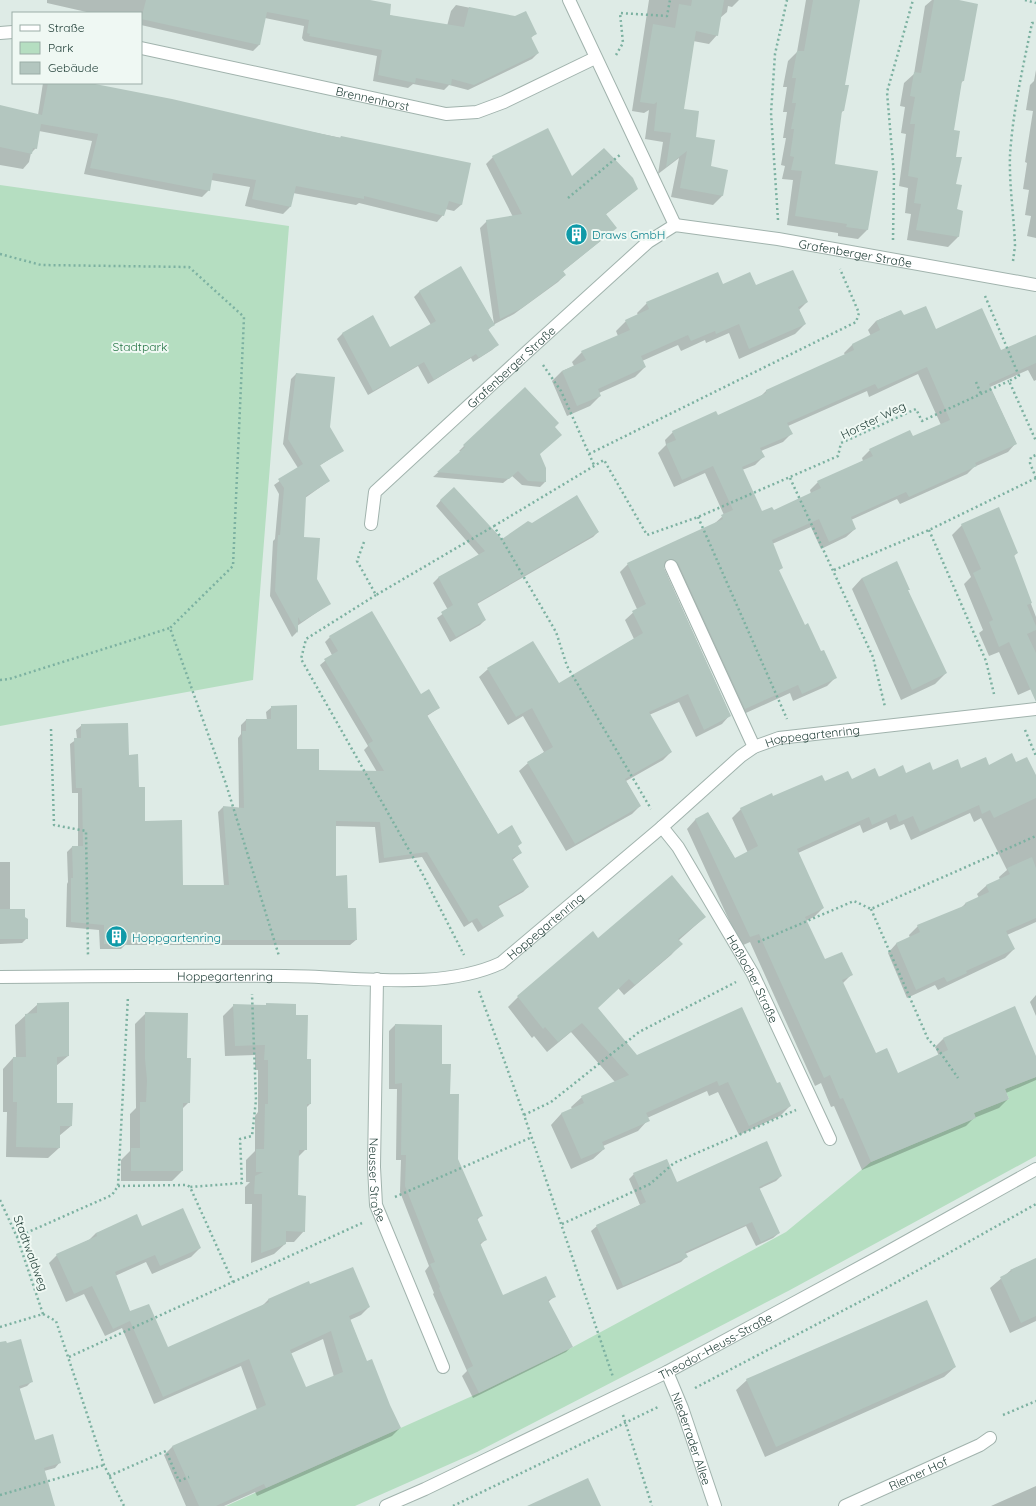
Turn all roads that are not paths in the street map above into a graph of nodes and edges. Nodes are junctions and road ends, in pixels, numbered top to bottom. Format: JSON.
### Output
{"nodes":[{"id":1,"x":569,"y":0,"type":"edge"},
{"id":2,"x":12,"y":32,"type":"edge"},
{"id":3,"x":0,"y":33,"type":"edge"},
{"id":4,"x":142,"y":48,"type":"edge"},
{"id":5,"x":595,"y":58,"type":"junction"},
{"id":6,"x":675,"y":224,"type":"junction"},
{"id":7,"x":1036,"y":285,"type":"edge"},
{"id":8,"x":371,"y":524,"type":"road end"},
{"id":9,"x":671,"y":566,"type":"dead end"},
{"id":10,"x":1036,"y":709,"type":"edge"},
{"id":11,"x":754,"y":747,"type":"junction"},
{"id":12,"x":662,"y":827,"type":"junction"},
{"id":13,"x":0,"y":977,"type":"edge"},
{"id":14,"x":377,"y":979,"type":"junction"},
{"id":15,"x":830,"y":1139,"type":"dead end"},
{"id":16,"x":1036,"y":1169,"type":"edge"},
{"id":17,"x":442,"y":1367,"type":"dead end"},
{"id":18,"x":667,"y":1372,"type":"junction"},
{"id":19,"x":990,"y":1438,"type":"dead end"},
{"id":20,"x":386,"y":1506,"type":"edge"},
{"id":21,"x":715,"y":1506,"type":"edge"},
{"id":22,"x":845,"y":1506,"type":"edge"}],
"edges":[{"from":1,"to":5,"type":"street"},
{"from":2,"to":3,"type":"street"},
{"from":4,"to":5,"type":"street","name":"Brennenhorst"},
{"from":5,"to":6,"type":"street"},
{"from":6,"to":7,"type":"street","name":"Grafenberger Straße"},
{"from":6,"to":8,"type":"street","name":"Grafenberger Straße"},
{"from":9,"to":11,"type":"street"},
{"from":10,"to":11,"type":"street","name":"Hoppegartenring"},
{"from":11,"to":12,"type":"street","name":"Hoppegartenring"},
{"from":12,"to":14,"type":"street","name":"Hoppegartenring"},
{"from":12,"to":15,"type":"street","name":"Haßlocher Straße"},
{"from":13,"to":14,"type":"street","name":"Hoppegartenring"},
{"from":14,"to":17,"type":"street","name":"Neusser Straße"},
{"from":16,"to":18,"type":"street","name":"Theodor-Heuss-Straße"},
{"from":18,"to":20,"type":"street","name":"Theodor-Heuss-Straße"},
{"from":18,"to":21,"type":"street","name":"Niederrader Allee"},
{"from":19,"to":22,"type":"street","name":"Riemer Hof"}]}
